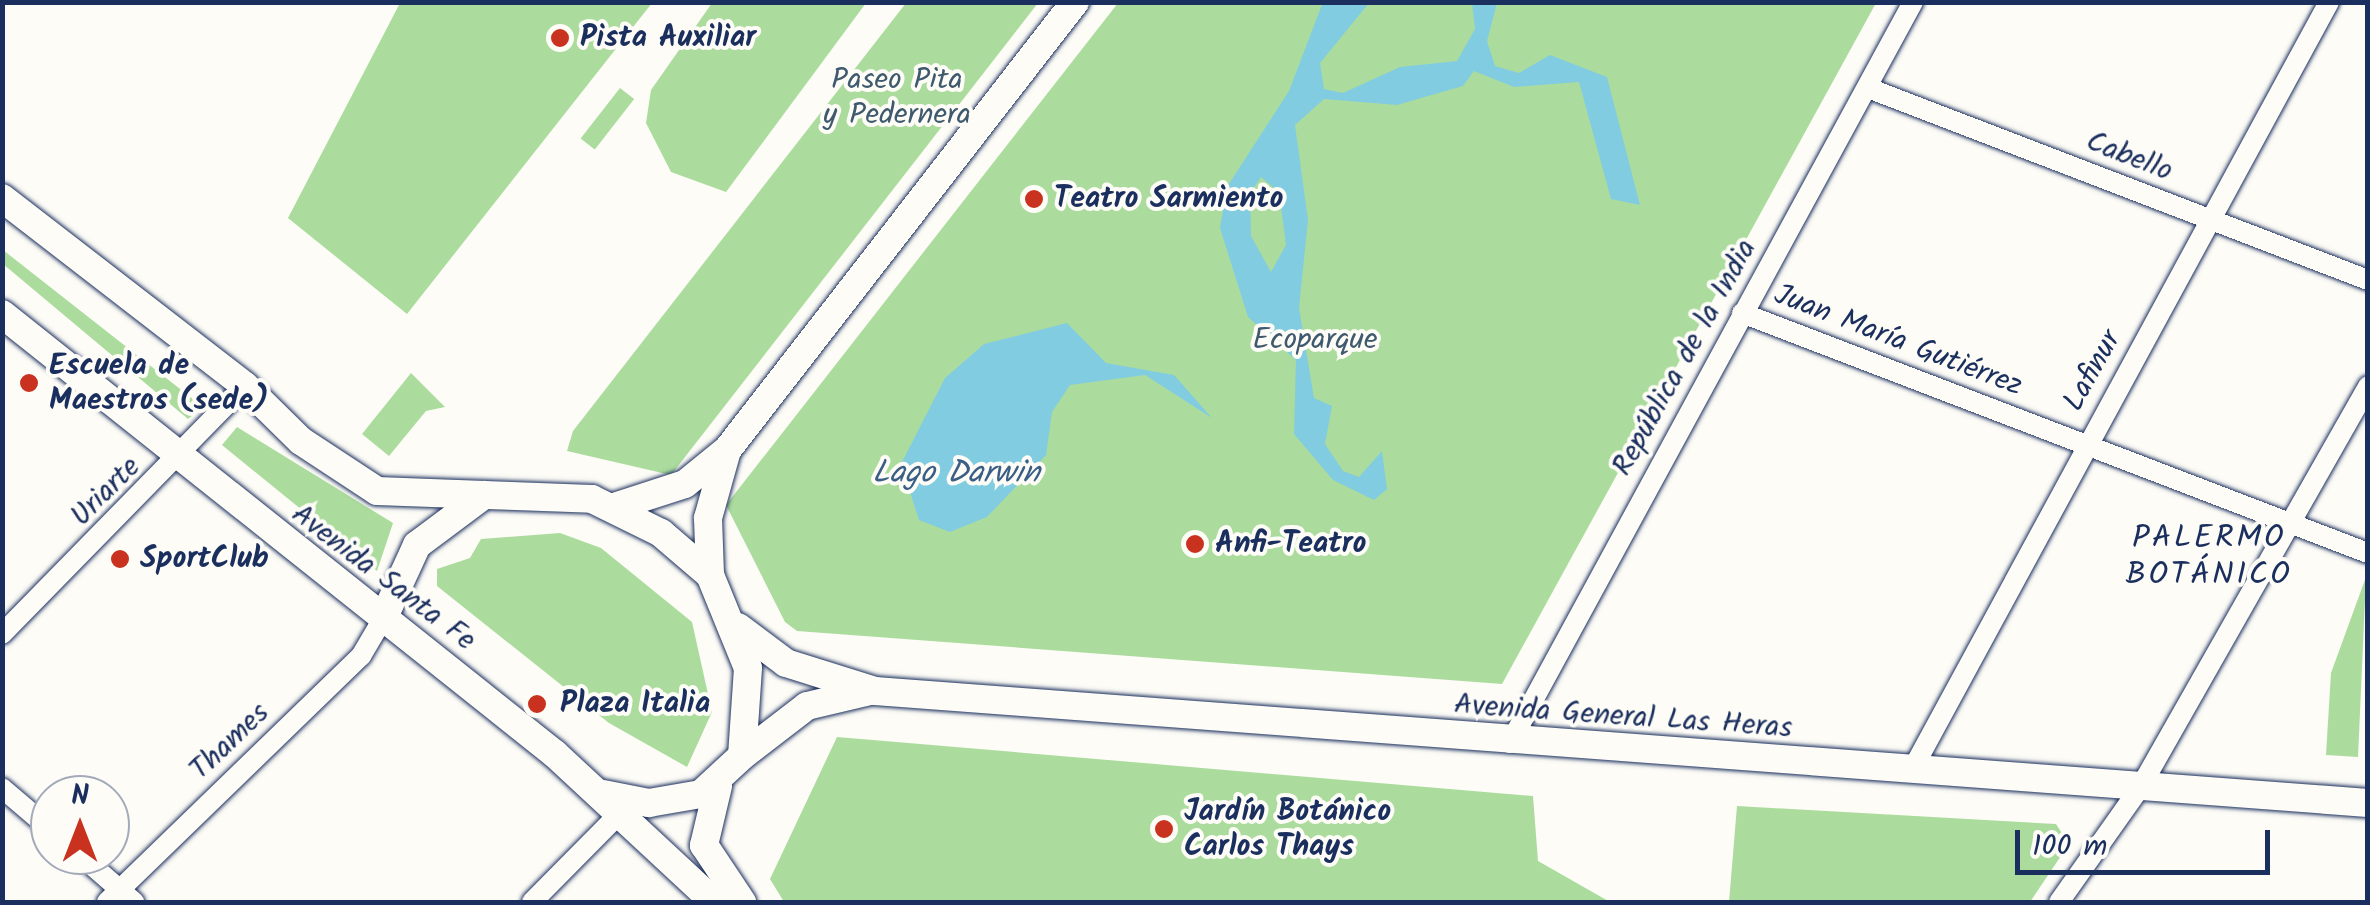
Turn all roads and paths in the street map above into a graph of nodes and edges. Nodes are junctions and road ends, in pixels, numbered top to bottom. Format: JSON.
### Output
{"nodes":[{"id":1,"x":1076,"y":2,"type":"edge"},
{"id":2,"x":1913,"y":2,"type":"edge"},
{"id":3,"x":2329,"y":2,"type":"edge"},
{"id":4,"x":1868,"y":88,"type":"junction"},
{"id":5,"x":9,"y":207,"type":"edge"},
{"id":6,"x":2210,"y":221,"type":"junction"},
{"id":7,"x":2368,"y":280,"type":"edge"},
{"id":8,"x":1742,"y":313,"type":"junction"},
{"id":9,"x":2,"y":314,"type":"edge"},
{"id":10,"x":246,"y":386,"type":"junction"},
{"id":11,"x":2368,"y":386,"type":"edge"},
{"id":12,"x":2086,"y":446,"type":"junction"},
{"id":13,"x":728,"y":448,"type":"junction"},
{"id":14,"x":180,"y":460,"type":"junction"},
{"id":15,"x":486,"y":494,"type":"junction"},
{"id":16,"x":618,"y":506,"type":"junction"},
{"id":17,"x":2293,"y":523,"type":"junction"},
{"id":18,"x":2368,"y":553,"type":"edge"},
{"id":19,"x":710,"y":575,"type":"junction"},
{"id":20,"x":384,"y":616,"type":"junction"},
{"id":21,"x":738,"y":627,"type":"junction"},
{"id":22,"x":2,"y":634,"type":"edge"},
{"id":23,"x":875,"y":691,"type":"junction"},
{"id":24,"x":1510,"y":742,"type":"junction"},
{"id":25,"x":742,"y":756,"type":"junction"},
{"id":26,"x":1912,"y":770,"type":"junction"},
{"id":27,"x":718,"y":786,"type":"junction"},
{"id":28,"x":2141,"y":786,"type":"junction"},
{"id":29,"x":2,"y":788,"type":"edge"},
{"id":30,"x":2368,"y":803,"type":"edge"},
{"id":31,"x":610,"y":805,"type":"junction"},
{"id":32,"x":30,"y":812,"type":"edge"},
{"id":33,"x":99,"y":875,"type":"edge"},
{"id":34,"x":120,"y":898,"type":"edge"},
{"id":35,"x":532,"y":902,"type":"edge"},
{"id":36,"x":714,"y":902,"type":"edge"},
{"id":37,"x":742,"y":902,"type":"edge"},
{"id":38,"x":2058,"y":902,"type":"edge"}],
"edges":[{"from":1,"to":13,"type":"main road"},
{"from":2,"to":4,"type":"street","name":"República de la India"},
{"from":3,"to":6,"type":"street","name":"Lafinur"},
{"from":4,"to":6,"type":"street","name":"Cabello"},
{"from":4,"to":8,"type":"street","name":"República de la India"},
{"from":5,"to":10,"type":"main road","name":"Avenida Santa Fe"},
{"from":6,"to":7,"type":"street","name":"Cabello"},
{"from":6,"to":12,"type":"street","name":"Lafinur"},
{"from":8,"to":12,"type":"street","name":"Juan María Gutiérrez"},
{"from":8,"to":24,"type":"street","name":"República de la India"},
{"from":9,"to":14,"type":"main road","name":"Avenida Santa Fe"},
{"from":10,"to":14,"type":"street","name":"Uriarte"},
{"from":10,"to":15,"type":"main road","name":"Avenida Santa Fe"},
{"from":11,"to":17,"type":"street"},
{"from":12,"to":17,"type":"street","name":"Juan María Gutiérrez"},
{"from":12,"to":26,"type":"street","name":"Lafinur"},
{"from":13,"to":16,"type":"main road"},
{"from":13,"to":19,"type":"main road"},
{"from":14,"to":20,"type":"main road","name":"Avenida Santa Fe"},
{"from":14,"to":22,"type":"street","name":"Uriarte"},
{"from":15,"to":16,"type":"main road"},
{"from":15,"to":20,"type":"main road"},
{"from":16,"to":19,"type":"main road"},
{"from":17,"to":18,"type":"street","name":"Juan María Gutiérrez"},
{"from":17,"to":28,"type":"street"},
{"from":19,"to":21,"type":"main road"},
{"from":20,"to":31,"type":"main road","name":"Avenida Santa Fe"},
{"from":20,"to":34,"type":"street","name":"Thames"},
{"from":21,"to":23,"type":"main road","name":"Avenida General Las Heras"},
{"from":21,"to":25,"type":"main road"},
{"from":23,"to":24,"type":"main road","name":"Avenida General Las Heras"},
{"from":23,"to":25,"type":"main road","name":"Avenida General Las Heras"},
{"from":24,"to":26,"type":"main road","name":"Avenida General Las Heras"},
{"from":25,"to":27,"type":"main road"},
{"from":26,"to":28,"type":"main road","name":"Avenida General Las Heras"},
{"from":27,"to":31,"type":"main road"},
{"from":27,"to":37,"type":"main road"},
{"from":28,"to":30,"type":"main road","name":"Avenida General Las Heras"},
{"from":28,"to":38,"type":"street"},
{"from":29,"to":32,"type":"street"},
{"from":31,"to":35,"type":"street"},
{"from":31,"to":36,"type":"main road","name":"Avenida Santa Fe"},
{"from":33,"to":34,"type":"street"}]}
